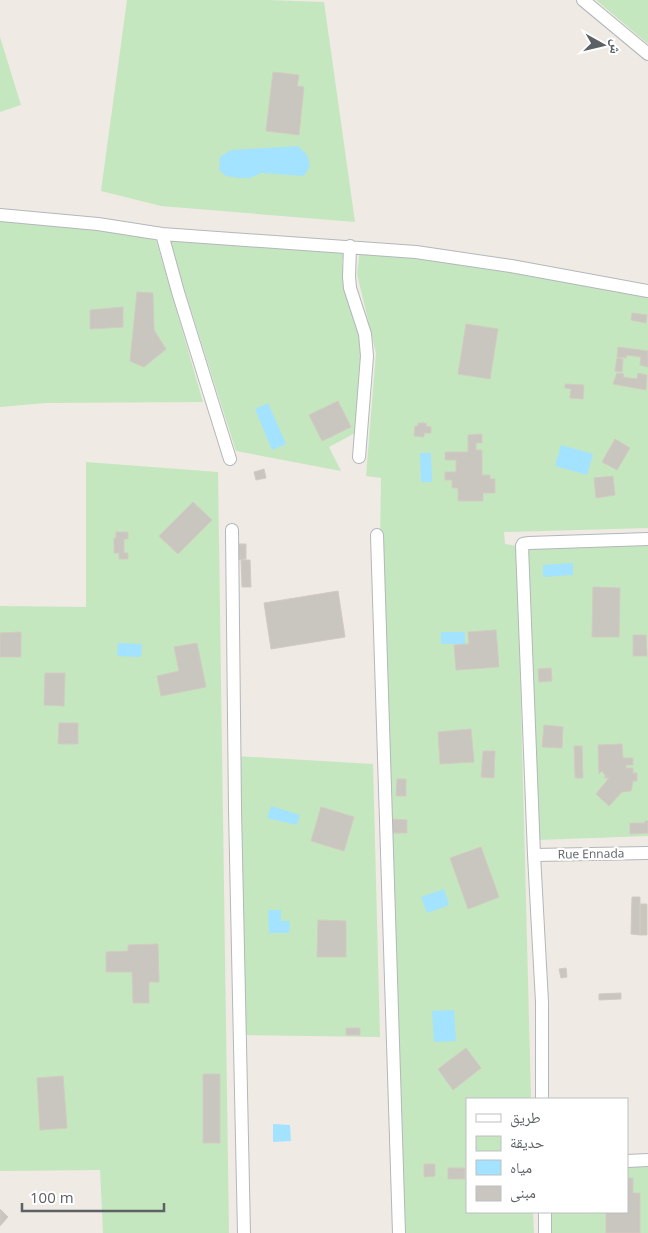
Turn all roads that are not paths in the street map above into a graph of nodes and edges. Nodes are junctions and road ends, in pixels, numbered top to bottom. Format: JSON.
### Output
{"nodes":[{"id":1,"x":583,"y":0,"type":"edge"},
{"id":2,"x":648,"y":54,"type":"edge"},
{"id":3,"x":0,"y":215,"type":"edge"},
{"id":4,"x":162,"y":234,"type":"junction"},
{"id":5,"x":350,"y":246,"type":"junction"},
{"id":6,"x":648,"y":291,"type":"edge"},
{"id":7,"x":358,"y":457,"type":"dead end"},
{"id":8,"x":230,"y":459,"type":"dead end"},
{"id":9,"x":232,"y":530,"type":"dead end"},
{"id":10,"x":377,"y":534,"type":"dead end"},
{"id":11,"x":648,"y":540,"type":"edge"},
{"id":12,"x":648,"y":853,"type":"edge"},
{"id":13,"x":534,"y":855,"type":"junction"},
{"id":14,"x":542,"y":1098,"type":"edge"},
{"id":15,"x":648,"y":1160,"type":"edge"},
{"id":16,"x":628,"y":1161,"type":"edge"},
{"id":17,"x":545,"y":1213,"type":"edge"},
{"id":18,"x":244,"y":1233,"type":"edge"},
{"id":19,"x":399,"y":1233,"type":"edge"},
{"id":20,"x":545,"y":1233,"type":"edge"}],
"edges":[{"from":1,"to":2,"type":"street"},
{"from":3,"to":4,"type":"street"},
{"from":4,"to":5,"type":"street"},
{"from":4,"to":8,"type":"street"},
{"from":5,"to":6,"type":"street"},
{"from":5,"to":7,"type":"street"},
{"from":9,"to":18,"type":"street"},
{"from":10,"to":19,"type":"street"},
{"from":11,"to":13,"type":"street"},
{"from":12,"to":13,"type":"street","name":"Rue Ennada"},
{"from":13,"to":14,"type":"street"},
{"from":15,"to":16,"type":"street"},
{"from":17,"to":20,"type":"street"}]}
